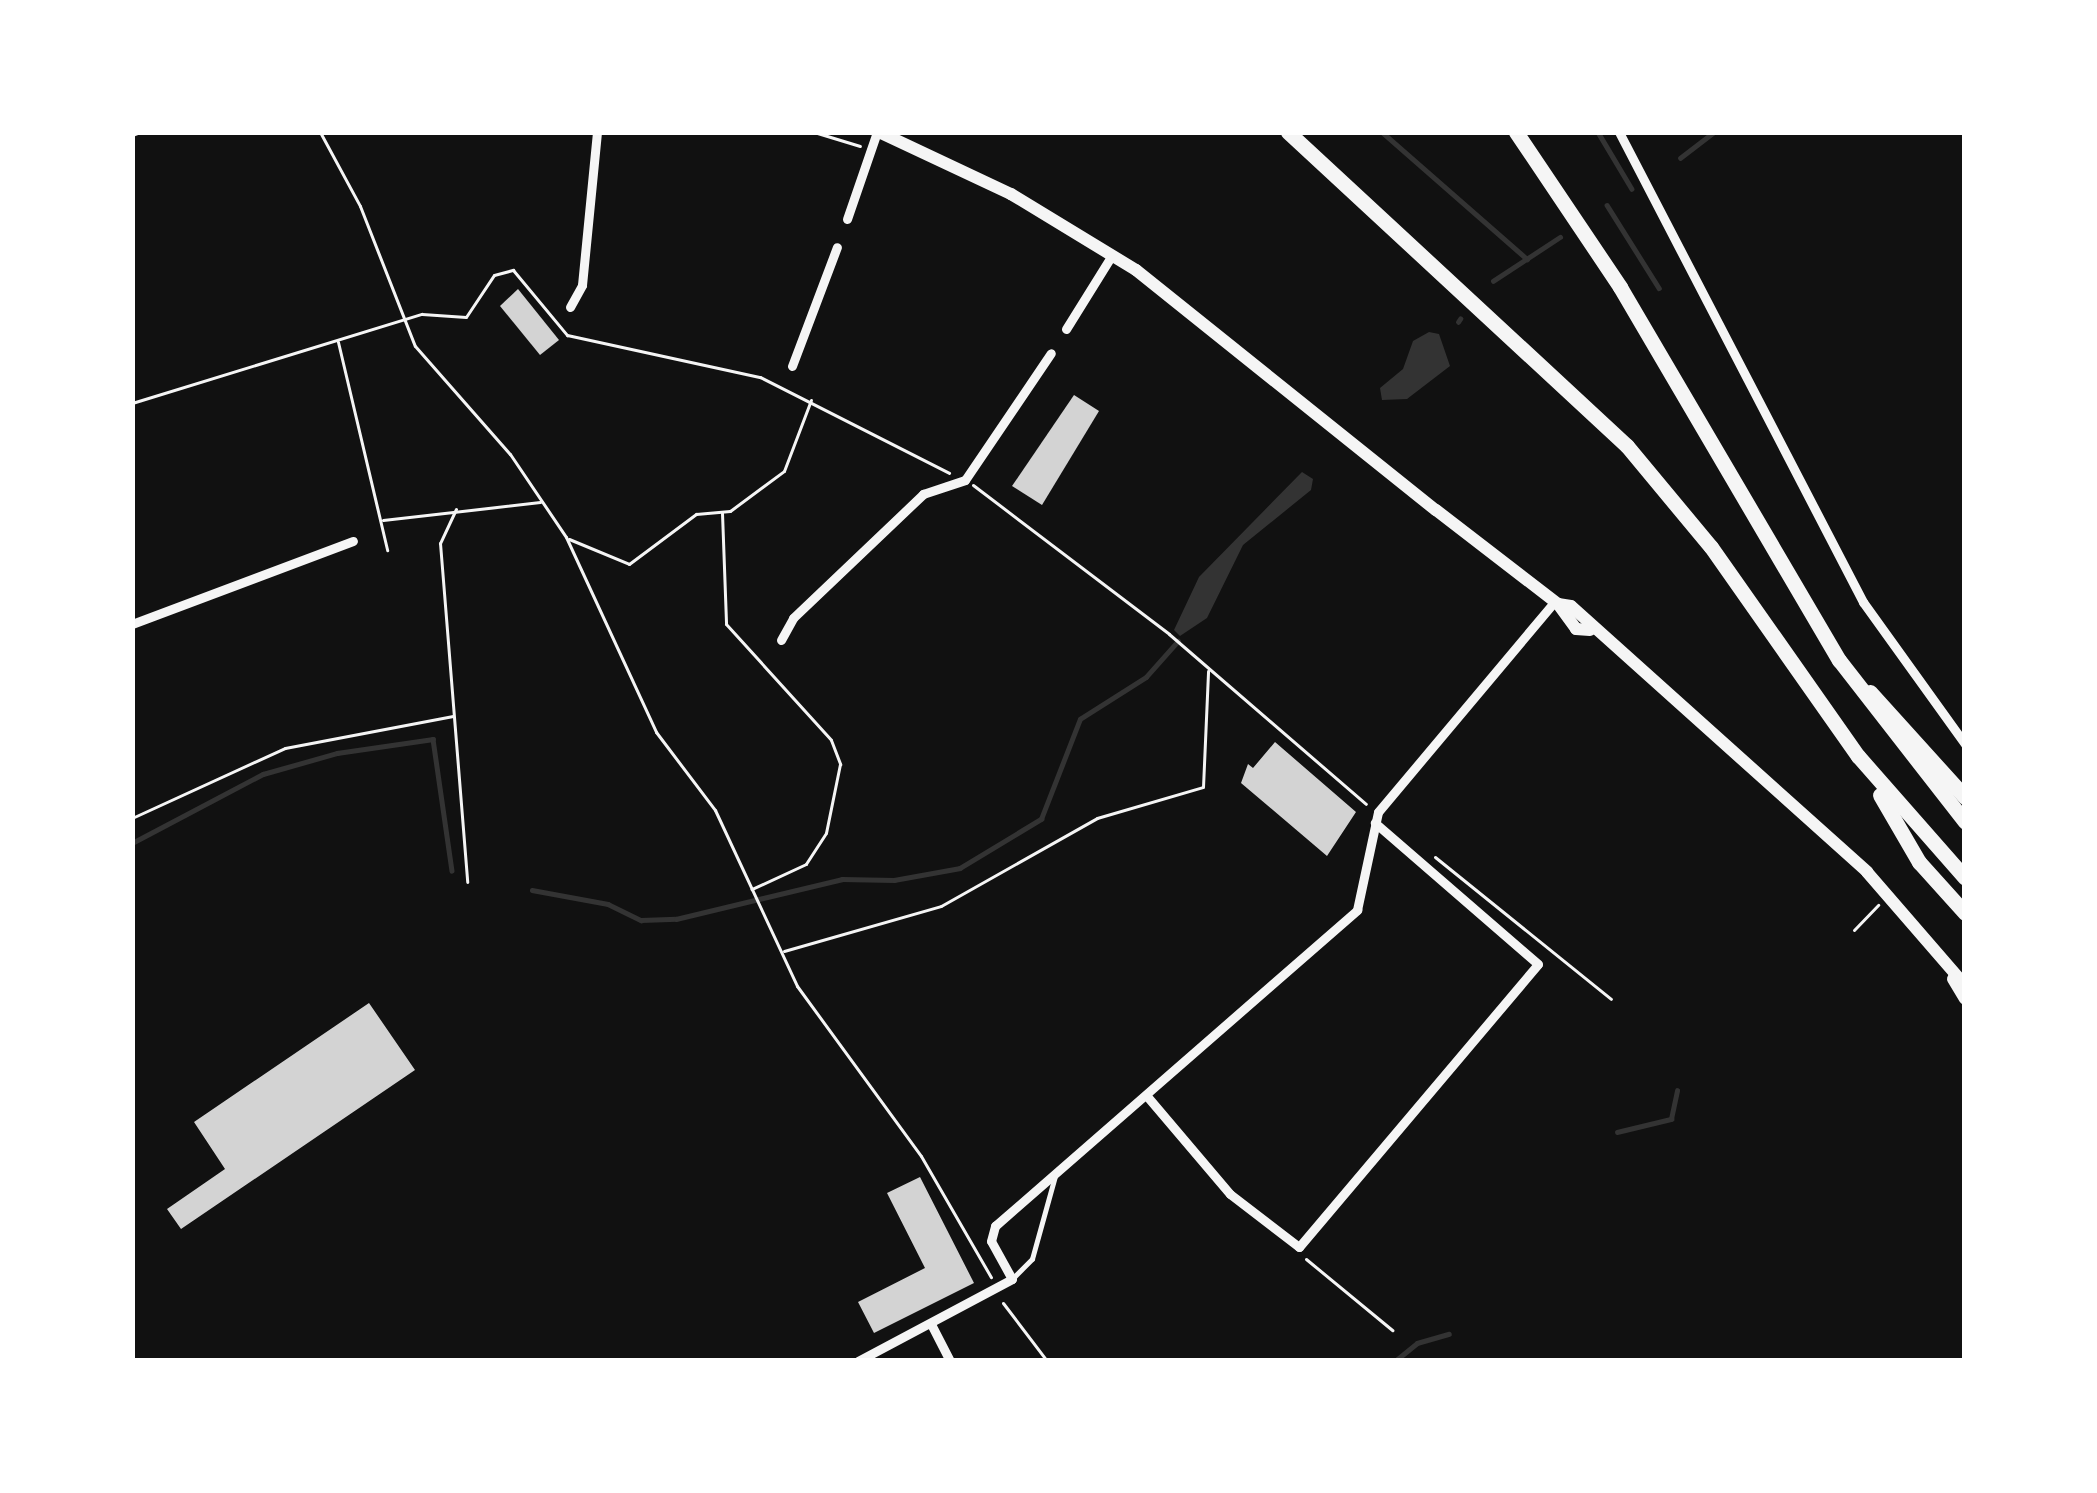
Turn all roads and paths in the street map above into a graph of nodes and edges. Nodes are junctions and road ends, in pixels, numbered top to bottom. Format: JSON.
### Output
{"nodes":[{"id":1,"x":140,"y":132,"type":"edge"},
{"id":2,"x":320,"y":132,"type":"edge"},
{"id":3,"x":597,"y":132,"type":"edge"},
{"id":4,"x":814,"y":132,"type":"edge"},
{"id":5,"x":878,"y":132,"type":"edge"},
{"id":6,"x":1288,"y":132,"type":"edge"},
{"id":7,"x":1516,"y":132,"type":"edge"},
{"id":8,"x":1619,"y":132,"type":"edge"},
{"id":9,"x":132,"y":135,"type":"edge"},
{"id":10,"x":856,"y":145,"type":"dead end"},
{"id":11,"x":847,"y":218,"type":"dead end"},
{"id":12,"x":837,"y":247,"type":"dead end"},
{"id":13,"x":1112,"y":255,"type":"junction"},
{"id":14,"x":570,"y":307,"type":"dead end"},
{"id":15,"x":404,"y":325,"type":"junction"},
{"id":16,"x":1066,"y":329,"type":"dead end"},
{"id":17,"x":337,"y":340,"type":"junction"},
{"id":18,"x":1051,"y":353,"type":"dead end"},
{"id":19,"x":792,"y":366,"type":"dead end"},
{"id":20,"x":812,"y":398,"type":"junction"},
{"id":21,"x":132,"y":403,"type":"edge"},
{"id":22,"x":965,"y":480,"type":"junction"},
{"id":23,"x":542,"y":502,"type":"junction"},
{"id":24,"x":456,"y":509,"type":"junction"},
{"id":25,"x":722,"y":513,"type":"junction"},
{"id":26,"x":380,"y":520,"type":"junction"},
{"id":27,"x":566,"y":537,"type":"junction"},
{"id":28,"x":353,"y":541,"type":"dead end"},
{"id":29,"x":387,"y":550,"type":"dead end"},
{"id":30,"x":1556,"y":603,"type":"junction"},
{"id":31,"x":132,"y":625,"type":"edge"},
{"id":32,"x":781,"y":640,"type":"dead end"},
{"id":33,"x":1839,"y":660,"type":"junction"},
{"id":34,"x":1208,"y":670,"type":"junction"},
{"id":35,"x":454,"y":716,"type":"junction"},
{"id":36,"x":1965,"y":744,"type":"edge"},
{"id":37,"x":1858,"y":755,"type":"junction"},
{"id":38,"x":1965,"y":797,"type":"edge"},
{"id":39,"x":1367,"y":805,"type":"dead end"},
{"id":40,"x":132,"y":818,"type":"edge"},
{"id":41,"x":1965,"y":822,"type":"edge"},
{"id":42,"x":1375,"y":823,"type":"junction"},
{"id":43,"x":1421,"y":845,"type":"dead end"},
{"id":44,"x":1965,"y":878,"type":"edge"},
{"id":45,"x":467,"y":882,"type":"dead end"},
{"id":46,"x":749,"y":890,"type":"junction"},
{"id":47,"x":1965,"y":913,"type":"edge"},
{"id":48,"x":782,"y":952,"type":"junction"},
{"id":49,"x":1937,"y":952,"type":"junction"},
{"id":50,"x":1965,"y":985,"type":"edge"},
{"id":51,"x":1612,"y":999,"type":"dead end"},
{"id":52,"x":1965,"y":999,"type":"edge"},
{"id":53,"x":1146,"y":1095,"type":"junction"},
{"id":54,"x":1055,"y":1174,"type":"junction"},
{"id":55,"x":1299,"y":1247,"type":"junction"},
{"id":56,"x":992,"y":1279,"type":"dead end"},
{"id":57,"x":1012,"y":1279,"type":"junction"},
{"id":58,"x":1003,"y":1303,"type":"dead end"},
{"id":59,"x":931,"y":1324,"type":"junction"},
{"id":60,"x":1393,"y":1330,"type":"dead end"},
{"id":61,"x":857,"y":1361,"type":"edge"},
{"id":62,"x":950,"y":1361,"type":"edge"},
{"id":63,"x":1047,"y":1361,"type":"edge"}],
"edges":[{"from":1,"to":9,"type":"path"},
{"from":2,"to":15,"type":"path"},
{"from":3,"to":14,"type":"street"},
{"from":4,"to":10,"type":"path"},
{"from":5,"to":11,"type":"street"},
{"from":5,"to":13,"type":"street"},
{"from":6,"to":37,"type":"highway"},
{"from":7,"to":33,"type":"highway"},
{"from":8,"to":36,"type":"street"},
{"from":12,"to":19,"type":"street"},
{"from":13,"to":16,"type":"street"},
{"from":13,"to":30,"type":"street"},
{"from":15,"to":17,"type":"path"},
{"from":15,"to":20,"type":"path"},
{"from":15,"to":23,"type":"path"},
{"from":17,"to":21,"type":"path"},
{"from":17,"to":26,"type":"path"},
{"from":18,"to":22,"type":"street"},
{"from":20,"to":22,"type":"path"},
{"from":20,"to":25,"type":"path"},
{"from":22,"to":32,"type":"street"},
{"from":22,"to":34,"type":"path"},
{"from":23,"to":24,"type":"path"},
{"from":23,"to":27,"type":"path"},
{"from":24,"to":26,"type":"path"},
{"from":24,"to":35,"type":"path"},
{"from":25,"to":27,"type":"path"},
{"from":25,"to":46,"type":"path"},
{"from":26,"to":29,"type":"path"},
{"from":27,"to":46,"type":"path"},
{"from":28,"to":31,"type":"street"},
{"from":30,"to":42,"type":"street"},
{"from":30,"to":49,"type":"street"},
{"from":33,"to":38,"type":"highway"},
{"from":33,"to":41,"type":"highway"},
{"from":34,"to":39,"type":"path"},
{"from":34,"to":48,"type":"path"},
{"from":35,"to":40,"type":"path"},
{"from":35,"to":45,"type":"path"},
{"from":37,"to":44,"type":"highway"},
{"from":37,"to":47,"type":"highway"},
{"from":42,"to":53,"type":"street"},
{"from":42,"to":55,"type":"street"},
{"from":43,"to":51,"type":"path"},
{"from":46,"to":48,"type":"path"},
{"from":48,"to":56,"type":"path"},
{"from":49,"to":50,"type":"street"},
{"from":49,"to":52,"type":"street"},
{"from":53,"to":54,"type":"street"},
{"from":53,"to":55,"type":"street"},
{"from":54,"to":57,"type":"lane"},
{"from":54,"to":57,"type":"street"},
{"from":55,"to":60,"type":"path"},
{"from":57,"to":59,"type":"street"},
{"from":58,"to":63,"type":"path"},
{"from":59,"to":61,"type":"street"},
{"from":59,"to":62,"type":"street"}]}
